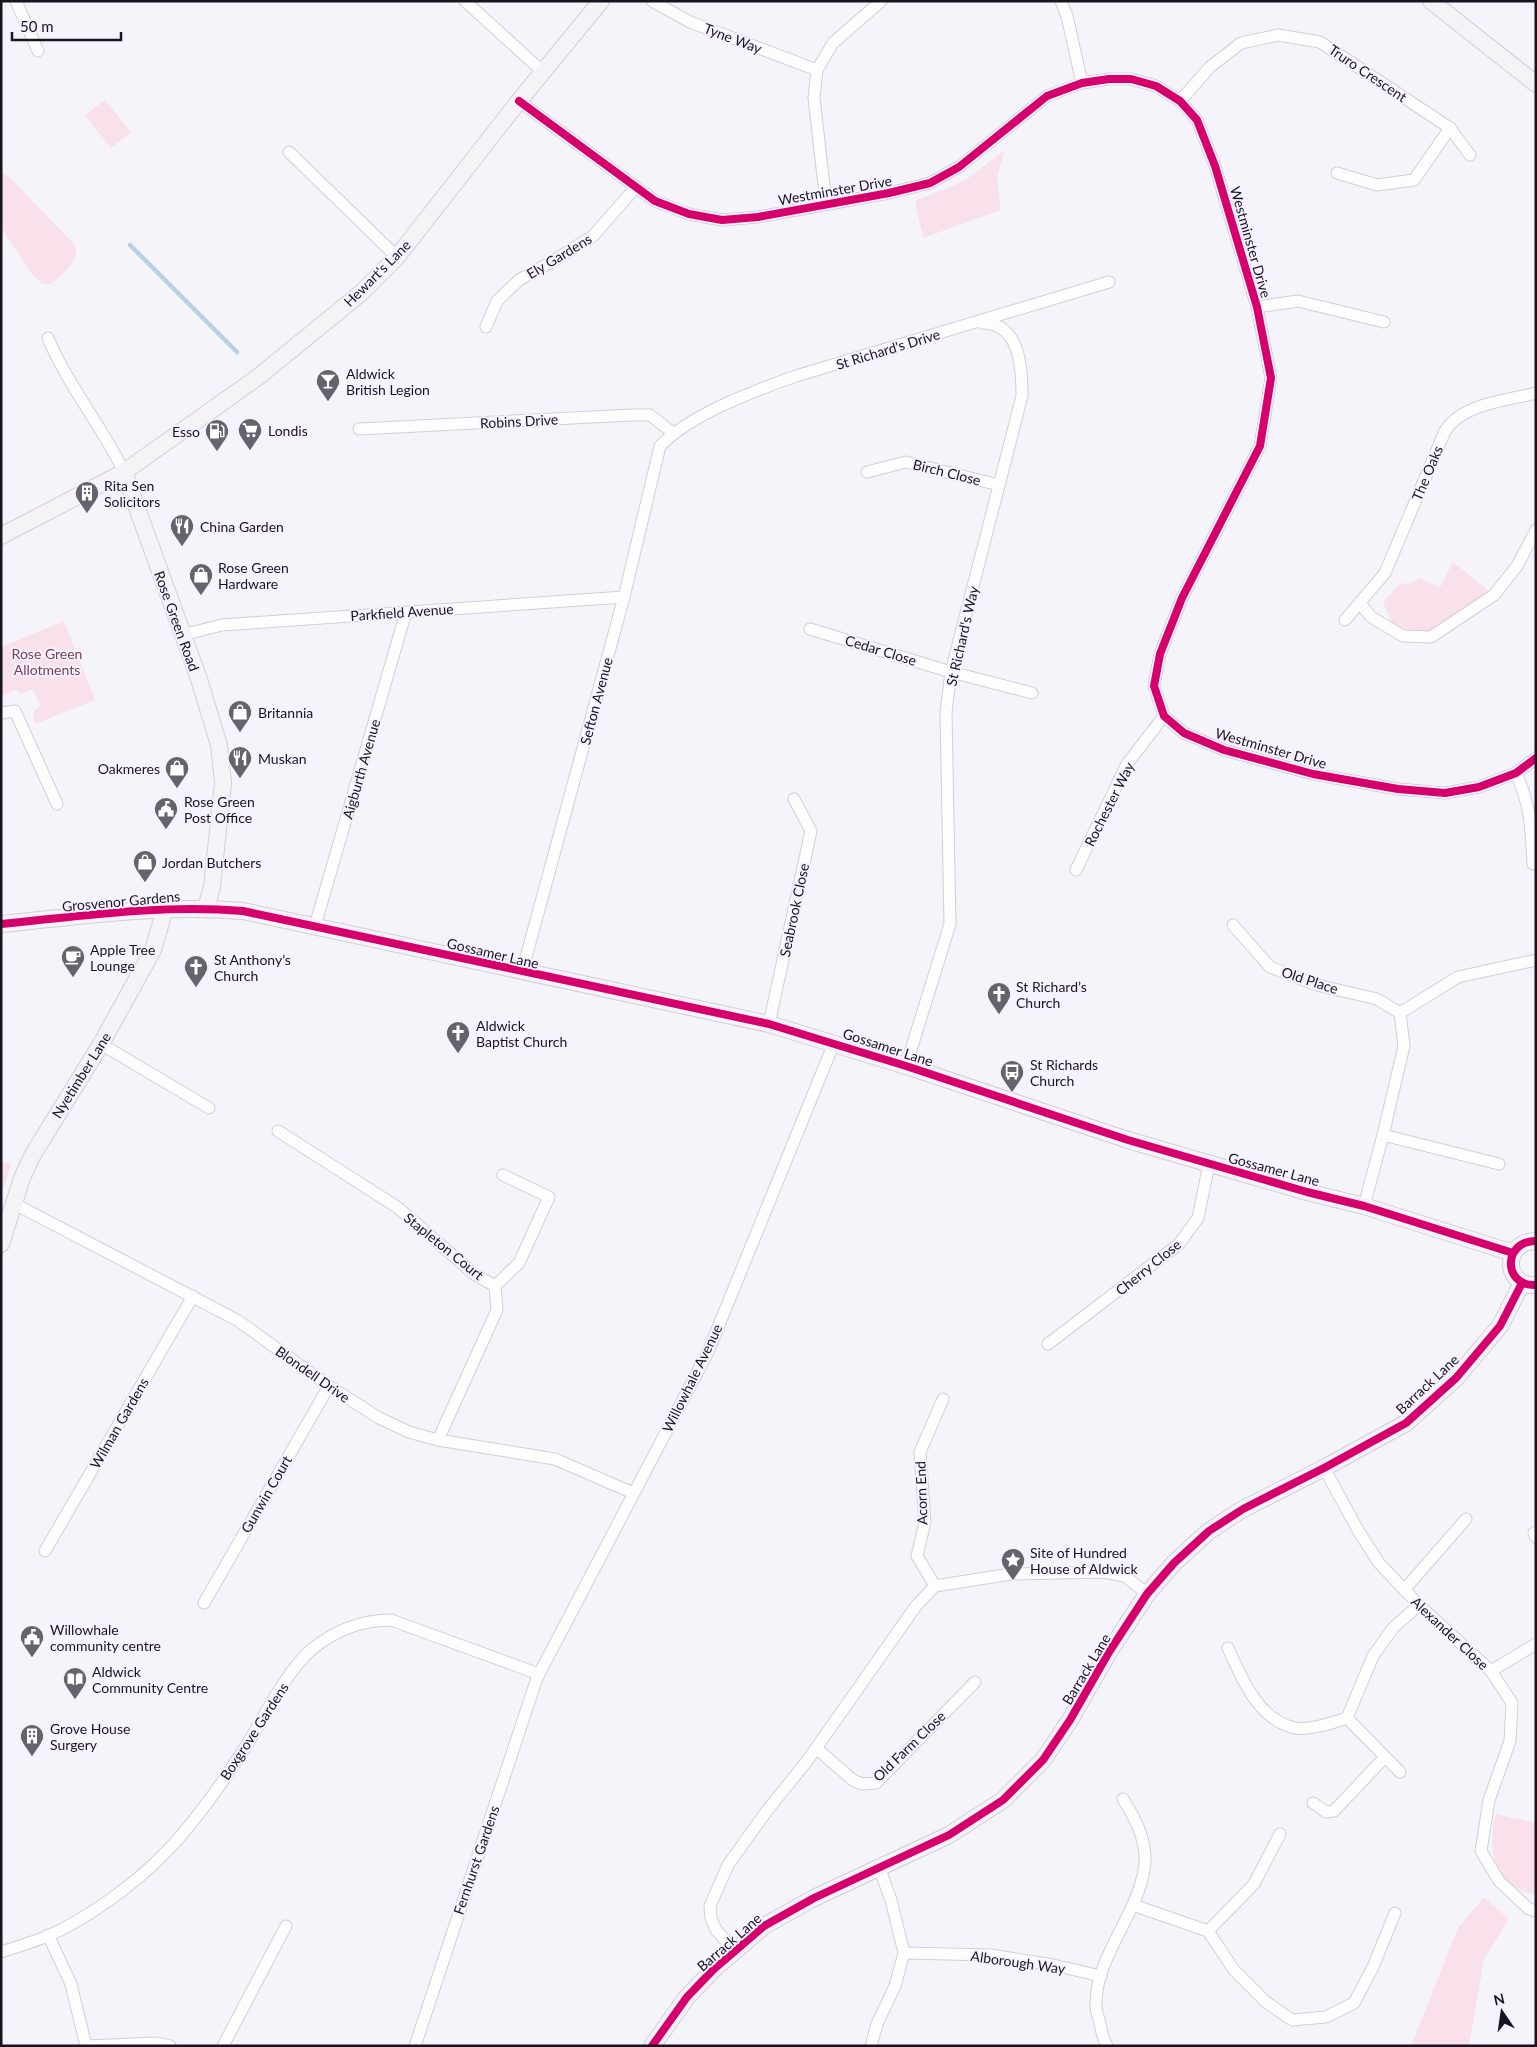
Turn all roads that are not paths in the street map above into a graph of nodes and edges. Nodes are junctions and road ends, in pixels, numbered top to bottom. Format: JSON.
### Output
{"nodes":[{"id":1,"x":16,"y":1,"type":"edge"},
{"id":2,"x":465,"y":1,"type":"edge"},
{"id":3,"x":600,"y":1,"type":"edge"},
{"id":4,"x":652,"y":1,"type":"edge"},
{"id":5,"x":881,"y":1,"type":"edge"},
{"id":6,"x":1061,"y":1,"type":"edge"},
{"id":7,"x":1431,"y":1,"type":"edge"},
{"id":8,"x":38,"y":51,"type":"dead end"},
{"id":9,"x":817,"y":70,"type":"junction"},
{"id":10,"x":543,"y":72,"type":"junction"},
{"id":11,"x":1082,"y":83,"type":"junction"},
{"id":12,"x":1536,"y":84,"type":"edge"},
{"id":13,"x":519,"y":101,"type":"junction"},
{"id":14,"x":1180,"y":101,"type":"junction"},
{"id":15,"x":1450,"y":128,"type":"junction"},
{"id":16,"x":290,"y":152,"type":"dead end"},
{"id":17,"x":1470,"y":155,"type":"dead end"},
{"id":18,"x":1337,"y":173,"type":"dead end"},
{"id":19,"x":636,"y":187,"type":"junction"},
{"id":20,"x":826,"y":203,"type":"junction"},
{"id":21,"x":397,"y":257,"type":"junction"},
{"id":22,"x":1109,"y":282,"type":"dead end"},
{"id":23,"x":1257,"y":308,"type":"junction"},
{"id":24,"x":1384,"y":322,"type":"dead end"},
{"id":25,"x":976,"y":323,"type":"junction"},
{"id":26,"x":486,"y":327,"type":"dead end"},
{"id":27,"x":48,"y":338,"type":"dead end"},
{"id":28,"x":1536,"y":393,"type":"edge"},
{"id":29,"x":359,"y":429,"type":"dead end"},
{"id":30,"x":673,"y":433,"type":"junction"},
{"id":31,"x":124,"y":472,"type":"junction"},
{"id":32,"x":867,"y":472,"type":"dead end"},
{"id":33,"x":999,"y":485,"type":"junction"},
{"id":34,"x":1536,"y":530,"type":"edge"},
{"id":35,"x":1,"y":536,"type":"edge"},
{"id":36,"x":624,"y":597,"type":"junction"},
{"id":37,"x":1360,"y":604,"type":"junction"},
{"id":38,"x":406,"y":612,"type":"junction"},
{"id":39,"x":1345,"y":620,"type":"dead end"},
{"id":40,"x":810,"y":629,"type":"dead end"},
{"id":41,"x":182,"y":635,"type":"junction"},
{"id":42,"x":952,"y":672,"type":"junction"},
{"id":43,"x":1032,"y":693,"type":"dead end"},
{"id":44,"x":1,"y":713,"type":"edge"},
{"id":45,"x":1164,"y":716,"type":"junction"},
{"id":46,"x":1536,"y":758,"type":"edge"},
{"id":47,"x":1516,"y":772,"type":"junction"},
{"id":48,"x":794,"y":799,"type":"dead end"},
{"id":49,"x":57,"y":804,"type":"dead end"},
{"id":50,"x":1533,"y":864,"type":"dead end"},
{"id":51,"x":1076,"y":870,"type":"dead end"},
{"id":52,"x":206,"y":908,"type":"junction"},
{"id":53,"x":165,"y":909,"type":"junction"},
{"id":54,"x":243,"y":911,"type":"joint"},
{"id":55,"x":1,"y":924,"type":"edge"},
{"id":56,"x":1233,"y":925,"type":"dead end"},
{"id":57,"x":315,"y":926,"type":"junction"},
{"id":58,"x":1536,"y":960,"type":"edge"},
{"id":59,"x":522,"y":972,"type":"junction"},
{"id":60,"x":1400,"y":1013,"type":"junction"},
{"id":61,"x":769,"y":1024,"type":"junction"},
{"id":62,"x":834,"y":1043,"type":"junction"},
{"id":63,"x":101,"y":1044,"type":"junction"},
{"id":64,"x":906,"y":1066,"type":"junction"},
{"id":65,"x":209,"y":1108,"type":"dead end"},
{"id":66,"x":278,"y":1131,"type":"dead end"},
{"id":67,"x":1383,"y":1135,"type":"junction"},
{"id":68,"x":1209,"y":1164,"type":"junction"},
{"id":69,"x":1498,"y":1164,"type":"dead end"},
{"id":70,"x":503,"y":1175,"type":"dead end"},
{"id":71,"x":13,"y":1203,"type":"junction"},
{"id":72,"x":1364,"y":1206,"type":"junction"},
{"id":73,"x":1536,"y":1241,"type":"edge"},
{"id":74,"x":1,"y":1244,"type":"edge"},
{"id":75,"x":1513,"y":1253,"type":"junction"},
{"id":76,"x":1529,"y":1284,"type":"edge"},
{"id":77,"x":495,"y":1286,"type":"junction"},
{"id":78,"x":193,"y":1296,"type":"junction"},
{"id":79,"x":1048,"y":1344,"type":"dead end"},
{"id":80,"x":328,"y":1386,"type":"junction"},
{"id":81,"x":943,"y":1399,"type":"dead end"},
{"id":82,"x":438,"y":1440,"type":"junction"},
{"id":83,"x":1324,"y":1468,"type":"junction"},
{"id":84,"x":633,"y":1493,"type":"junction"},
{"id":85,"x":1466,"y":1519,"type":"dead end"},
{"id":86,"x":1536,"y":1532,"type":"edge"},
{"id":87,"x":1536,"y":1537,"type":"edge"},
{"id":88,"x":45,"y":1551,"type":"dead end"},
{"id":89,"x":935,"y":1586,"type":"junction"},
{"id":90,"x":1404,"y":1590,"type":"junction"},
{"id":91,"x":1147,"y":1594,"type":"junction"},
{"id":92,"x":204,"y":1602,"type":"dead end"},
{"id":93,"x":1419,"y":1605,"type":"junction"},
{"id":94,"x":1536,"y":1644,"type":"edge"},
{"id":95,"x":1228,"y":1648,"type":"dead end"},
{"id":96,"x":1492,"y":1672,"type":"junction"},
{"id":97,"x":539,"y":1674,"type":"junction"},
{"id":98,"x":974,"y":1682,"type":"dead end"},
{"id":99,"x":1347,"y":1718,"type":"junction"},
{"id":100,"x":816,"y":1748,"type":"junction"},
{"id":101,"x":1385,"y":1757,"type":"junction"},
{"id":102,"x":1400,"y":1772,"type":"dead end"},
{"id":103,"x":1123,"y":1799,"type":"dead end"},
{"id":104,"x":1313,"y":1803,"type":"dead end"},
{"id":105,"x":1280,"y":1834,"type":"dead end"},
{"id":106,"x":879,"y":1867,"type":"junction"},
{"id":107,"x":1133,"y":1905,"type":"junction"},
{"id":108,"x":1536,"y":1910,"type":"edge"},
{"id":109,"x":1396,"y":1912,"type":"dead end"},
{"id":110,"x":286,"y":1926,"type":"dead end"},
{"id":111,"x":1208,"y":1931,"type":"junction"},
{"id":112,"x":48,"y":1936,"type":"junction"},
{"id":113,"x":735,"y":1951,"type":"junction"},
{"id":114,"x":1,"y":1952,"type":"edge"},
{"id":115,"x":904,"y":1953,"type":"junction"},
{"id":116,"x":1101,"y":1976,"type":"junction"},
{"id":117,"x":86,"y":2046,"type":"edge"},
{"id":118,"x":170,"y":2046,"type":"edge"},
{"id":119,"x":223,"y":2046,"type":"edge"},
{"id":120,"x":414,"y":2046,"type":"edge"},
{"id":121,"x":652,"y":2046,"type":"edge"},
{"id":122,"x":871,"y":2046,"type":"edge"},
{"id":123,"x":1107,"y":2046,"type":"edge"}],
"edges":[{"from":1,"to":8,"type":"street"},
{"from":2,"to":10,"type":"street"},
{"from":3,"to":10,"type":"street","name":"Hewart's Lane"},
{"from":4,"to":9,"type":"street","name":"Tyne Way"},
{"from":5,"to":9,"type":"street"},
{"from":6,"to":11,"type":"street"},
{"from":7,"to":12,"type":"street"},
{"from":9,"to":20,"type":"street"},
{"from":10,"to":13,"type":"street","name":"Hewart's Lane"},
{"from":11,"to":14,"type":"street","name":"Westminster Drive"},
{"from":11,"to":20,"type":"street","name":"Westminster Drive"},
{"from":13,"to":19,"type":"street","name":"Westminster Drive"},
{"from":13,"to":21,"type":"street","name":"Hewart's Lane"},
{"from":14,"to":15,"type":"street","name":"Truro Crescent"},
{"from":14,"to":23,"type":"street","name":"Westminster Drive"},
{"from":15,"to":17,"type":"street","name":"Truro Crescent"},
{"from":15,"to":18,"type":"street"},
{"from":16,"to":21,"type":"street"},
{"from":19,"to":20,"type":"street","name":"Westminster Drive"},
{"from":19,"to":26,"type":"street","name":"Ely Gardens"},
{"from":21,"to":31,"type":"street","name":"Hewart's Lane"},
{"from":22,"to":25,"type":"street","name":"St Richard's Drive"},
{"from":23,"to":24,"type":"street"},
{"from":23,"to":45,"type":"street","name":"Westminster Drive"},
{"from":25,"to":30,"type":"street","name":"St Richard's Drive"},
{"from":25,"to":33,"type":"street","name":"St Richard's Way"},
{"from":27,"to":31,"type":"street"},
{"from":28,"to":37,"type":"street","name":"The Oaks"},
{"from":29,"to":30,"type":"street","name":"Robins Drive"},
{"from":30,"to":36,"type":"street","name":"Sefton Avenue"},
{"from":31,"to":35,"type":"street"},
{"from":31,"to":41,"type":"street","name":"Rose Green Road"},
{"from":32,"to":33,"type":"street","name":"Birch Close"},
{"from":33,"to":42,"type":"street","name":"St Richard's Way"},
{"from":34,"to":37,"type":"street"},
{"from":36,"to":38,"type":"street","name":"Parkfield Avenue"},
{"from":36,"to":59,"type":"street","name":"Sefton Avenue"},
{"from":37,"to":39,"type":"street","name":"The Oaks"},
{"from":38,"to":41,"type":"street","name":"Parkfield Avenue"},
{"from":38,"to":57,"type":"street","name":"Aigburth Avenue"},
{"from":40,"to":42,"type":"street","name":"Cedar Close"},
{"from":41,"to":52,"type":"street","name":"Rose Green Road"},
{"from":42,"to":43,"type":"street","name":"Cedar Close"},
{"from":42,"to":64,"type":"street","name":"St Richard's Way"},
{"from":44,"to":49,"type":"street"},
{"from":45,"to":47,"type":"street","name":"Westminster Drive"},
{"from":45,"to":51,"type":"street","name":"Rochester Way"},
{"from":46,"to":47,"type":"street","name":"Westminster Drive"},
{"from":47,"to":50,"type":"street"},
{"from":48,"to":61,"type":"street","name":"Seabrook Close"},
{"from":52,"to":53,"type":"street","name":"Grosvenor Gardens"},
{"from":52,"to":54,"type":"street","name":"Grosvenor Gardens"},
{"from":53,"to":55,"type":"street","name":"Grosvenor Gardens"},
{"from":53,"to":63,"type":"street","name":"Nyetimber Lane"},
{"from":54,"to":57,"type":"street","name":"Gossamer Lane"},
{"from":56,"to":60,"type":"street","name":"Old Place"},
{"from":57,"to":59,"type":"street","name":"Gossamer Lane"},
{"from":58,"to":60,"type":"street"},
{"from":59,"to":61,"type":"street","name":"Gossamer Lane"},
{"from":60,"to":67,"type":"street"},
{"from":61,"to":62,"type":"street","name":"Gossamer Lane"},
{"from":62,"to":64,"type":"street","name":"Gossamer Lane"},
{"from":62,"to":84,"type":"street","name":"Willowhale Avenue"},
{"from":63,"to":65,"type":"street"},
{"from":63,"to":71,"type":"street","name":"Nyetimber Lane"},
{"from":64,"to":68,"type":"street","name":"Gossamer Lane"},
{"from":66,"to":77,"type":"street","name":"Stapleton Court"},
{"from":67,"to":69,"type":"street"},
{"from":67,"to":72,"type":"street"},
{"from":68,"to":72,"type":"street","name":"Gossamer Lane"},
{"from":68,"to":79,"type":"street","name":"Cherry Close"},
{"from":70,"to":77,"type":"street"},
{"from":71,"to":74,"type":"street","name":"Nyetimber Lane"},
{"from":71,"to":78,"type":"street","name":"Blondell Drive"},
{"from":72,"to":75,"type":"street","name":"Gossamer Lane"},
{"from":73,"to":75,"type":"street"},
{"from":75,"to":76,"type":"street"},
{"from":76,"to":83,"type":"street","name":"Barrack Lane"},
{"from":77,"to":82,"type":"street","name":"Stapleton Court"},
{"from":78,"to":80,"type":"street","name":"Blondell Drive"},
{"from":78,"to":88,"type":"street","name":"Wilman Gardens"},
{"from":80,"to":82,"type":"street","name":"Blondell Drive"},
{"from":80,"to":92,"type":"street","name":"Gunwin Court"},
{"from":81,"to":89,"type":"street","name":"Acorn End"},
{"from":82,"to":84,"type":"street","name":"Blondell Drive"},
{"from":83,"to":90,"type":"street","name":"Alexander Close"},
{"from":83,"to":91,"type":"street","name":"Barrack Lane"},
{"from":84,"to":97,"type":"street","name":"Willowhale Avenue"},
{"from":85,"to":90,"type":"street"},
{"from":86,"to":87,"type":"street"},
{"from":89,"to":91,"type":"street"},
{"from":89,"to":100,"type":"street","name":"Barrack Lane"},
{"from":90,"to":93,"type":"street","name":"Alexander Close"},
{"from":91,"to":106,"type":"street","name":"Barrack Lane"},
{"from":93,"to":96,"type":"street","name":"Alexander Close"},
{"from":93,"to":99,"type":"street"},
{"from":94,"to":96,"type":"street"},
{"from":95,"to":99,"type":"street"},
{"from":96,"to":108,"type":"street","name":"Alexander Close"},
{"from":97,"to":112,"type":"street","name":"Boxgrove Gardens"},
{"from":97,"to":120,"type":"street","name":"Fernhurst Gardens"},
{"from":98,"to":100,"type":"street","name":"Old Farm Close"},
{"from":99,"to":101,"type":"street"},
{"from":100,"to":113,"type":"street","name":"Barrack Lane"},
{"from":101,"to":102,"type":"street"},
{"from":101,"to":104,"type":"street"},
{"from":103,"to":107,"type":"street"},
{"from":105,"to":111,"type":"street"},
{"from":106,"to":113,"type":"street","name":"Barrack Lane"},
{"from":106,"to":115,"type":"street"},
{"from":107,"to":111,"type":"street"},
{"from":107,"to":116,"type":"street"},
{"from":109,"to":111,"type":"street"},
{"from":110,"to":119,"type":"street"},
{"from":112,"to":114,"type":"street","name":"Boxgrove Gardens"},
{"from":112,"to":117,"type":"street"},
{"from":113,"to":121,"type":"street","name":"Barrack Lane"},
{"from":115,"to":116,"type":"street","name":"Alborough Way"},
{"from":115,"to":122,"type":"street"},
{"from":116,"to":123,"type":"street"},
{"from":117,"to":118,"type":"street"}]}
